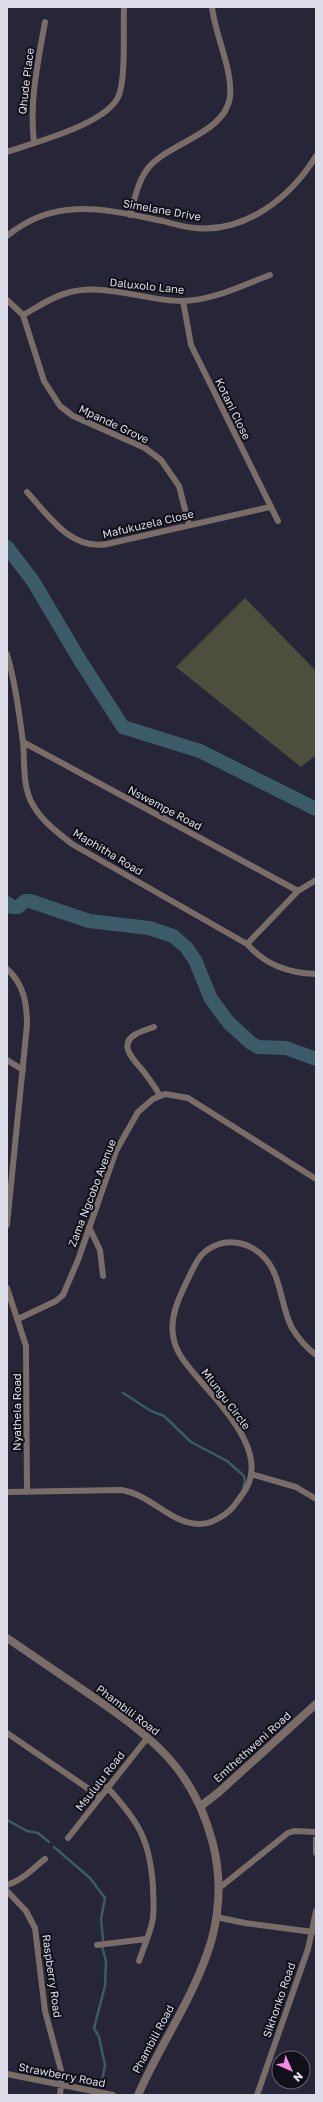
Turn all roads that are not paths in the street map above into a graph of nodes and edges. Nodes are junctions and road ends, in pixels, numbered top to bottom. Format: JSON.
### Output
{"nodes":[{"id":1,"x":124,"y":7,"type":"edge"},
{"id":2,"x":212,"y":7,"type":"edge"},
{"id":3,"x":45,"y":22,"type":"dead end"},
{"id":4,"x":34,"y":142,"type":"junction"},
{"id":5,"x":7,"y":152,"type":"edge"},
{"id":6,"x":316,"y":156,"type":"edge"},
{"id":7,"x":130,"y":215,"type":"junction"},
{"id":8,"x":7,"y":236,"type":"edge"},
{"id":9,"x":270,"y":275,"type":"dead end"},
{"id":10,"x":7,"y":300,"type":"edge"},
{"id":11,"x":183,"y":301,"type":"junction"},
{"id":12,"x":23,"y":314,"type":"junction"},
{"id":13,"x":27,"y":492,"type":"dead end"},
{"id":14,"x":270,"y":507,"type":"junction"},
{"id":15,"x":278,"y":521,"type":"dead end"},
{"id":16,"x":189,"y":525,"type":"junction"},
{"id":17,"x":7,"y":654,"type":"edge"},
{"id":18,"x":23,"y":742,"type":"junction"},
{"id":19,"x":316,"y":880,"type":"edge"},
{"id":20,"x":298,"y":891,"type":"junction"},
{"id":21,"x":247,"y":944,"type":"junction"},
{"id":22,"x":7,"y":969,"type":"edge"},
{"id":23,"x":316,"y":974,"type":"edge"},
{"id":24,"x":154,"y":1027,"type":"dead end"},
{"id":25,"x":7,"y":1060,"type":"edge"},
{"id":26,"x":23,"y":1070,"type":"junction"},
{"id":27,"x":160,"y":1096,"type":"junction"},
{"id":28,"x":316,"y":1179,"type":"edge"},
{"id":29,"x":7,"y":1225,"type":"edge"},
{"id":30,"x":89,"y":1227,"type":"junction"},
{"id":31,"x":103,"y":1276,"type":"dead end"},
{"id":32,"x":7,"y":1288,"type":"edge"},
{"id":33,"x":18,"y":1320,"type":"junction"},
{"id":34,"x":316,"y":1355,"type":"edge"},
{"id":35,"x":251,"y":1474,"type":"junction"},
{"id":36,"x":7,"y":1492,"type":"edge"},
{"id":37,"x":27,"y":1492,"type":"junction"},
{"id":38,"x":316,"y":1499,"type":"edge"},
{"id":39,"x":7,"y":1638,"type":"edge"},
{"id":40,"x":316,"y":1704,"type":"edge"},
{"id":41,"x":7,"y":1733,"type":"edge"},
{"id":42,"x":148,"y":1737,"type":"junction"},
{"id":43,"x":107,"y":1787,"type":"junction"},
{"id":44,"x":99,"y":1796,"type":"junction"},
{"id":45,"x":201,"y":1806,"type":"junction"},
{"id":46,"x":316,"y":1832,"type":"edge"},
{"id":47,"x":68,"y":1838,"type":"dead end"},
{"id":48,"x":316,"y":1839,"type":"edge"},
{"id":49,"x":316,"y":1853,"type":"edge"},
{"id":50,"x":45,"y":1859,"type":"dead end"},
{"id":51,"x":7,"y":1885,"type":"edge"},
{"id":52,"x":218,"y":1889,"type":"junction"},
{"id":53,"x":7,"y":1891,"type":"edge"},
{"id":54,"x":316,"y":1911,"type":"edge"},
{"id":55,"x":216,"y":1917,"type":"junction"},
{"id":56,"x":314,"y":1933,"type":"edge"},
{"id":57,"x":146,"y":1940,"type":"junction"},
{"id":58,"x":97,"y":1945,"type":"dead end"},
{"id":59,"x":139,"y":1961,"type":"dead end"},
{"id":60,"x":7,"y":2074,"type":"edge"},
{"id":61,"x":62,"y":2084,"type":"junction"},
{"id":62,"x":60,"y":2095,"type":"edge"},
{"id":63,"x":113,"y":2095,"type":"edge"},
{"id":64,"x":138,"y":2095,"type":"edge"},
{"id":65,"x":257,"y":2095,"type":"edge"}],
"edges":[{"from":1,"to":4,"type":"street"},
{"from":2,"to":7,"type":"street"},
{"from":3,"to":4,"type":"street","name":"Qhude Place"},
{"from":4,"to":5,"type":"street"},
{"from":6,"to":7,"type":"street","name":"Simelane Drive"},
{"from":7,"to":8,"type":"street","name":"Simelane Drive"},
{"from":9,"to":11,"type":"street","name":"Daluxolo Lane"},
{"from":10,"to":12,"type":"street"},
{"from":11,"to":12,"type":"street","name":"Daluxolo Lane"},
{"from":11,"to":14,"type":"street","name":"Kotani Close"},
{"from":12,"to":16,"type":"street","name":"Mpande Grove"},
{"from":13,"to":16,"type":"street","name":"Mafukuzela Close"},
{"from":14,"to":15,"type":"street","name":"Kotani Close"},
{"from":14,"to":16,"type":"street","name":"Mafukuzela Close"},
{"from":17,"to":18,"type":"street","name":"Maphitha Road"},
{"from":18,"to":20,"type":"street","name":"Nswempe Road"},
{"from":18,"to":21,"type":"street","name":"Maphitha Road"},
{"from":19,"to":20,"type":"street"},
{"from":20,"to":21,"type":"street"},
{"from":21,"to":23,"type":"street","name":"Maphitha Road"},
{"from":22,"to":26,"type":"street"},
{"from":24,"to":27,"type":"street"},
{"from":25,"to":26,"type":"street"},
{"from":26,"to":29,"type":"street"},
{"from":27,"to":28,"type":"street"},
{"from":27,"to":30,"type":"street","name":"Zama Ngcobo Avenue"},
{"from":30,"to":31,"type":"street"},
{"from":30,"to":33,"type":"street","name":"Zama Ngcobo Avenue"},
{"from":32,"to":33,"type":"street","name":"Nyathela Road"},
{"from":33,"to":37,"type":"street","name":"Nyathela Road"},
{"from":34,"to":35,"type":"street","name":"Mlungu Circle"},
{"from":35,"to":37,"type":"street","name":"Mlungu Circle"},
{"from":35,"to":38,"type":"street"},
{"from":36,"to":37,"type":"street","name":"Mlungu Circle"},
{"from":39,"to":42,"type":"street","name":"Phambili Road"},
{"from":40,"to":45,"type":"street","name":"Emthethweni Road"},
{"from":41,"to":44,"type":"street"},
{"from":42,"to":43,"type":"street","name":"Msululu Road"},
{"from":42,"to":45,"type":"street","name":"Phambili Road"},
{"from":43,"to":44,"type":"street","name":"Msululu Road"},
{"from":43,"to":57,"type":"street"},
{"from":44,"to":47,"type":"street","name":"Msululu Road"},
{"from":45,"to":52,"type":"street","name":"Phambili Road"},
{"from":46,"to":52,"type":"street"},
{"from":48,"to":49,"type":"street"},
{"from":50,"to":51,"type":"street"},
{"from":52,"to":55,"type":"street","name":"Phambili Road"},
{"from":53,"to":61,"type":"street","name":"Raspberry Road"},
{"from":54,"to":56,"type":"street","name":"Sikhonko Road"},
{"from":55,"to":56,"type":"street"},
{"from":55,"to":64,"type":"street","name":"Phambili Road"},
{"from":56,"to":65,"type":"street","name":"Sikhonko Road"},
{"from":57,"to":58,"type":"street"},
{"from":57,"to":59,"type":"street"},
{"from":60,"to":61,"type":"street","name":"Strawberry Road"},
{"from":61,"to":62,"type":"street","name":"Raspberry Road"},
{"from":61,"to":63,"type":"street","name":"Strawberry Road"}]}
